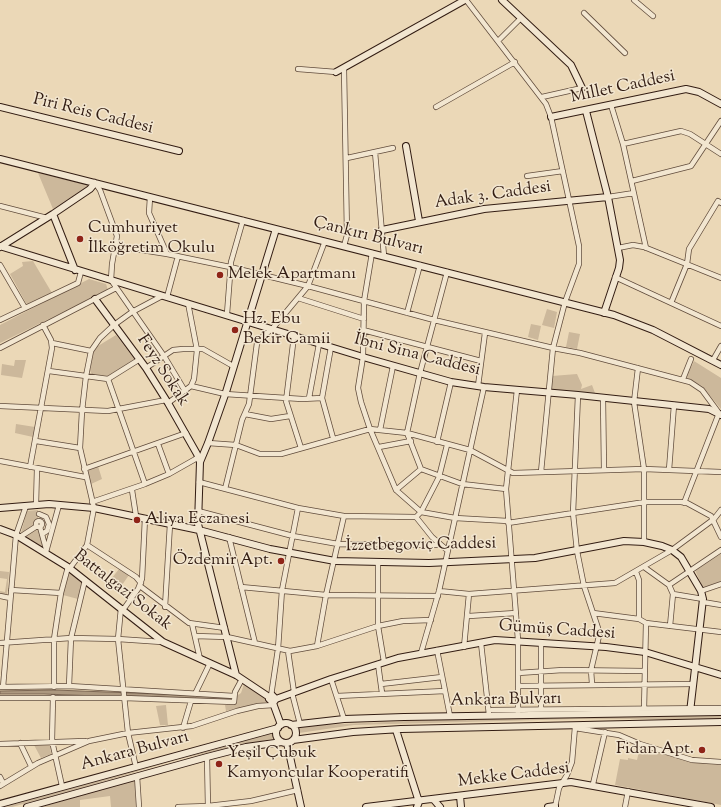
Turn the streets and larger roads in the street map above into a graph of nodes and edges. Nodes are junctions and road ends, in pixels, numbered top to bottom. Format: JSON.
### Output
{"nodes":[{"id":1,"x":465,"y":0,"type":"edge"},
{"id":2,"x":502,"y":0,"type":"edge"},
{"id":3,"x":634,"y":0,"type":"edge"},
{"id":4,"x":584,"y":13,"type":"dead end"},
{"id":5,"x":653,"y":16,"type":"dead end"},
{"id":6,"x":521,"y":18,"type":"junction"},
{"id":7,"x":498,"y":41,"type":"junction"},
{"id":8,"x":625,"y":53,"type":"dead end"},
{"id":9,"x":515,"y":62,"type":"junction"},
{"id":10,"x":298,"y":69,"type":"dead end"},
{"id":11,"x":344,"y":69,"type":"junction"},
{"id":12,"x":336,"y":72,"type":"joint"},
{"id":13,"x":582,"y":88,"type":"joint"},
{"id":14,"x":542,"y":97,"type":"junction"},
{"id":15,"x":721,"y":104,"type":"edge"},
{"id":16,"x":611,"y":105,"type":"junction"},
{"id":17,"x":0,"y":107,"type":"edge"},
{"id":18,"x":436,"y":107,"type":"dead end"},
{"id":19,"x":586,"y":111,"type":"junction"},
{"id":20,"x":551,"y":117,"type":"junction"},
{"id":21,"x":721,"y":120,"type":"edge"},
{"id":22,"x":623,"y":144,"type":"junction"},
{"id":23,"x":707,"y":144,"type":"junction"},
{"id":24,"x":406,"y":146,"type":"dead end"},
{"id":25,"x":393,"y":148,"type":"dead end"},
{"id":26,"x":179,"y":151,"type":"dead end"},
{"id":27,"x":375,"y":152,"type":"junction"},
{"id":28,"x":721,"y":154,"type":"edge"},
{"id":29,"x":347,"y":158,"type":"junction"},
{"id":30,"x":0,"y":159,"type":"edge"},
{"id":31,"x":563,"y":171,"type":"junction"},
{"id":32,"x":528,"y":176,"type":"dead end"},
{"id":33,"x":632,"y":181,"type":"junction"},
{"id":34,"x":95,"y":183,"type":"junction"},
{"id":35,"x":634,"y":192,"type":"junction"},
{"id":36,"x":150,"y":197,"type":"junction"},
{"id":37,"x":608,"y":197,"type":"junction"},
{"id":38,"x":569,"y":201,"type":"junction"},
{"id":39,"x":720,"y":202,"type":"edge"},
{"id":40,"x":0,"y":206,"type":"edge"},
{"id":41,"x":54,"y":214,"type":"junction"},
{"id":42,"x":47,"y":218,"type":"junction"},
{"id":43,"x":243,"y":220,"type":"junction"},
{"id":44,"x":419,"y":221,"type":"junction"},
{"id":45,"x":276,"y":229,"type":"junction"},
{"id":46,"x":382,"y":230,"type":"junction"},
{"id":47,"x":325,"y":242,"type":"junction"},
{"id":48,"x":0,"y":246,"type":"edge"},
{"id":49,"x":116,"y":246,"type":"junction"},
{"id":50,"x":344,"y":246,"type":"junction"},
{"id":51,"x":618,"y":248,"type":"junction"},
{"id":52,"x":646,"y":248,"type":"junction"},
{"id":53,"x":372,"y":253,"type":"junction"},
{"id":54,"x":167,"y":254,"type":"junction"},
{"id":55,"x":178,"y":256,"type":"junction"},
{"id":56,"x":384,"y":256,"type":"junction"},
{"id":57,"x":687,"y":264,"type":"junction"},
{"id":58,"x":0,"y":265,"type":"edge"},
{"id":59,"x":420,"y":265,"type":"junction"},
{"id":60,"x":230,"y":267,"type":"junction"},
{"id":61,"x":78,"y":271,"type":"junction"},
{"id":62,"x":447,"y":272,"type":"junction"},
{"id":63,"x":262,"y":275,"type":"junction"},
{"id":64,"x":720,"y":276,"type":"edge"},
{"id":65,"x":615,"y":277,"type":"junction"},
{"id":66,"x":112,"y":280,"type":"junction"},
{"id":67,"x":308,"y":286,"type":"junction"},
{"id":68,"x":116,"y":288,"type":"junction"},
{"id":69,"x":165,"y":297,"type":"junction"},
{"id":70,"x":298,"y":298,"type":"junction"},
{"id":71,"x":95,"y":299,"type":"junction"},
{"id":72,"x":364,"y":301,"type":"junction"},
{"id":73,"x":565,"y":302,"type":"junction"},
{"id":74,"x":188,"y":303,"type":"junction"},
{"id":75,"x":671,"y":303,"type":"junction"},
{"id":76,"x":25,"y":308,"type":"junction"},
{"id":77,"x":132,"y":312,"type":"junction"},
{"id":78,"x":408,"y":313,"type":"junction"},
{"id":79,"x":604,"y":313,"type":"junction"},
{"id":80,"x":227,"y":314,"type":"junction"},
{"id":81,"x":364,"y":319,"type":"junction"},
{"id":82,"x":0,"y":320,"type":"edge"},
{"id":83,"x":434,"y":320,"type":"junction"},
{"id":84,"x":248,"y":321,"type":"junction"},
{"id":85,"x":43,"y":325,"type":"junction"},
{"id":86,"x":114,"y":325,"type":"junction"},
{"id":87,"x":721,"y":326,"type":"edge"},
{"id":88,"x":272,"y":329,"type":"junction"},
{"id":89,"x":363,"y":330,"type":"junction"},
{"id":90,"x":485,"y":333,"type":"junction"},
{"id":91,"x":294,"y":336,"type":"junction"},
{"id":92,"x":52,"y":343,"type":"junction"},
{"id":93,"x":319,"y":344,"type":"junction"},
{"id":94,"x":721,"y":346,"type":"edge"},
{"id":95,"x":331,"y":347,"type":"junction"},
{"id":96,"x":0,"y":348,"type":"edge"},
{"id":97,"x":427,"y":348,"type":"junction"},
{"id":98,"x":553,"y":348,"type":"junction"},
{"id":99,"x":196,"y":350,"type":"junction"},
{"id":100,"x":91,"y":351,"type":"junction"},
{"id":101,"x":164,"y":356,"type":"junction"},
{"id":102,"x":362,"y":357,"type":"junction"},
{"id":103,"x":140,"y":359,"type":"junction"},
{"id":104,"x":691,"y":359,"type":"dead end"},
{"id":105,"x":713,"y":360,"type":"junction"},
{"id":106,"x":481,"y":361,"type":"junction"},
{"id":107,"x":721,"y":365,"type":"edge"},
{"id":108,"x":233,"y":366,"type":"junction"},
{"id":109,"x":393,"y":366,"type":"junction"},
{"id":110,"x":146,"y":368,"type":"junction"},
{"id":111,"x":638,"y":368,"type":"junction"},
{"id":112,"x":48,"y":371,"type":"junction"},
{"id":113,"x":420,"y":373,"type":"junction"},
{"id":114,"x":86,"y":376,"type":"junction"},
{"id":115,"x":108,"y":379,"type":"junction"},
{"id":116,"x":683,"y":379,"type":"junction"},
{"id":117,"x":451,"y":382,"type":"junction"},
{"id":118,"x":191,"y":386,"type":"junction"},
{"id":119,"x":481,"y":387,"type":"junction"},
{"id":120,"x":518,"y":390,"type":"junction"},
{"id":121,"x":185,"y":391,"type":"junction"},
{"id":122,"x":549,"y":392,"type":"junction"},
{"id":123,"x":225,"y":394,"type":"junction"},
{"id":124,"x":250,"y":395,"type":"junction"},
{"id":125,"x":578,"y":395,"type":"junction"},
{"id":126,"x":286,"y":397,"type":"junction"},
{"id":127,"x":309,"y":398,"type":"junction"},
{"id":128,"x":322,"y":398,"type":"junction"},
{"id":129,"x":603,"y":398,"type":"junction"},
{"id":130,"x":167,"y":401,"type":"junction"},
{"id":131,"x":634,"y":402,"type":"junction"},
{"id":132,"x":674,"y":405,"type":"junction"},
{"id":133,"x":0,"y":406,"type":"edge"},
{"id":134,"x":41,"y":409,"type":"junction"},
{"id":135,"x":119,"y":410,"type":"junction"},
{"id":136,"x":82,"y":411,"type":"junction"},
{"id":137,"x":245,"y":414,"type":"junction"},
{"id":138,"x":720,"y":414,"type":"edge"},
{"id":139,"x":290,"y":416,"type":"junction"},
{"id":140,"x":370,"y":429,"type":"junction"},
{"id":141,"x":380,"y":430,"type":"junction"},
{"id":142,"x":186,"y":433,"type":"junction"},
{"id":143,"x":407,"y":433,"type":"junction"},
{"id":144,"x":333,"y":438,"type":"junction"},
{"id":145,"x":36,"y":441,"type":"junction"},
{"id":146,"x":411,"y":441,"type":"junction"},
{"id":147,"x":437,"y":442,"type":"junction"},
{"id":148,"x":208,"y":443,"type":"junction"},
{"id":149,"x":158,"y":444,"type":"junction"},
{"id":150,"x":236,"y":445,"type":"junction"},
{"id":151,"x":447,"y":445,"type":"junction"},
{"id":152,"x":379,"y":447,"type":"junction"},
{"id":153,"x":80,"y":448,"type":"junction"},
{"id":154,"x":301,"y":448,"type":"junction"},
{"id":155,"x":470,"y":450,"type":"junction"},
{"id":156,"x":134,"y":452,"type":"junction"},
{"id":157,"x":199,"y":460,"type":"junction"},
{"id":158,"x":0,"y":461,"type":"edge"},
{"id":159,"x":30,"y":466,"type":"junction"},
{"id":160,"x":37,"y":468,"type":"junction"},
{"id":161,"x":84,"y":469,"type":"junction"},
{"id":162,"x":421,"y":469,"type":"junction"},
{"id":163,"x":644,"y":469,"type":"junction"},
{"id":164,"x":507,"y":470,"type":"junction"},
{"id":165,"x":604,"y":470,"type":"junction"},
{"id":166,"x":669,"y":470,"type":"junction"},
{"id":167,"x":575,"y":471,"type":"junction"},
{"id":168,"x":696,"y":471,"type":"junction"},
{"id":169,"x":542,"y":472,"type":"junction"},
{"id":170,"x":721,"y":472,"type":"edge"},
{"id":171,"x":169,"y":474,"type":"junction"},
{"id":172,"x":85,"y":477,"type":"junction"},
{"id":173,"x":439,"y":477,"type":"junction"},
{"id":174,"x":199,"y":482,"type":"junction"},
{"id":175,"x":145,"y":484,"type":"junction"},
{"id":176,"x":462,"y":484,"type":"junction"},
{"id":177,"x":225,"y":489,"type":"junction"},
{"id":178,"x":506,"y":489,"type":"junction"},
{"id":179,"x":132,"y":490,"type":"junction"},
{"id":180,"x":396,"y":490,"type":"junction"},
{"id":181,"x":645,"y":502,"type":"junction"},
{"id":182,"x":684,"y":503,"type":"junction"},
{"id":183,"x":37,"y":505,"type":"junction"},
{"id":184,"x":59,"y":505,"type":"junction"},
{"id":185,"x":93,"y":505,"type":"junction"},
{"id":186,"x":26,"y":506,"type":"junction"},
{"id":187,"x":0,"y":508,"type":"edge"},
{"id":188,"x":298,"y":508,"type":"junction"},
{"id":189,"x":721,"y":510,"type":"edge"},
{"id":190,"x":198,"y":511,"type":"junction"},
{"id":191,"x":421,"y":512,"type":"junction"},
{"id":192,"x":573,"y":513,"type":"junction"},
{"id":193,"x":39,"y":514,"type":"junction"},
{"id":194,"x":136,"y":516,"type":"junction"},
{"id":195,"x":344,"y":516,"type":"junction"},
{"id":196,"x":416,"y":517,"type":"junction"},
{"id":197,"x":145,"y":518,"type":"junction"},
{"id":198,"x":455,"y":518,"type":"junction"},
{"id":199,"x":714,"y":519,"type":"junction"},
{"id":200,"x":508,"y":522,"type":"junction"},
{"id":201,"x":49,"y":524,"type":"junction"},
{"id":202,"x":170,"y":524,"type":"junction"},
{"id":203,"x":40,"y":525,"type":"junction"},
{"id":204,"x":0,"y":528,"type":"edge"},
{"id":205,"x":199,"y":530,"type":"junction"},
{"id":206,"x":42,"y":534,"type":"junction"},
{"id":207,"x":18,"y":536,"type":"junction"},
{"id":208,"x":293,"y":536,"type":"junction"},
{"id":209,"x":229,"y":537,"type":"junction"},
{"id":210,"x":721,"y":537,"type":"edge"},
{"id":211,"x":644,"y":542,"type":"junction"},
{"id":212,"x":338,"y":544,"type":"junction"},
{"id":213,"x":88,"y":545,"type":"junction"},
{"id":214,"x":441,"y":545,"type":"junction"},
{"id":215,"x":46,"y":550,"type":"junction"},
{"id":216,"x":447,"y":550,"type":"junction"},
{"id":217,"x":577,"y":550,"type":"junction"},
{"id":218,"x":672,"y":550,"type":"junction"},
{"id":219,"x":721,"y":550,"type":"edge"},
{"id":220,"x":290,"y":553,"type":"junction"},
{"id":221,"x":512,"y":559,"type":"junction"},
{"id":222,"x":335,"y":561,"type":"junction"},
{"id":223,"x":378,"y":562,"type":"junction"},
{"id":224,"x":444,"y":563,"type":"junction"},
{"id":225,"x":644,"y":567,"type":"junction"},
{"id":226,"x":69,"y":568,"type":"junction"},
{"id":227,"x":636,"y":572,"type":"junction"},
{"id":228,"x":690,"y":572,"type":"junction"},
{"id":229,"x":85,"y":580,"type":"junction"},
{"id":230,"x":721,"y":584,"type":"edge"},
{"id":231,"x":140,"y":585,"type":"junction"},
{"id":232,"x":669,"y":585,"type":"junction"},
{"id":233,"x":584,"y":586,"type":"junction"},
{"id":234,"x":241,"y":587,"type":"junction"},
{"id":235,"x":10,"y":590,"type":"junction"},
{"id":236,"x":282,"y":590,"type":"junction"},
{"id":237,"x":515,"y":590,"type":"junction"},
{"id":238,"x":701,"y":591,"type":"junction"},
{"id":239,"x":61,"y":593,"type":"junction"},
{"id":240,"x":438,"y":593,"type":"junction"},
{"id":241,"x":377,"y":594,"type":"junction"},
{"id":242,"x":469,"y":594,"type":"junction"},
{"id":243,"x":673,"y":594,"type":"junction"},
{"id":244,"x":326,"y":595,"type":"junction"},
{"id":245,"x":0,"y":596,"type":"edge"},
{"id":246,"x":10,"y":598,"type":"junction"},
{"id":247,"x":703,"y":600,"type":"junction"},
{"id":248,"x":721,"y":605,"type":"edge"},
{"id":249,"x":165,"y":607,"type":"junction"},
{"id":250,"x":122,"y":609,"type":"junction"},
{"id":251,"x":516,"y":612,"type":"junction"},
{"id":252,"x":593,"y":613,"type":"junction"},
{"id":253,"x":469,"y":616,"type":"junction"},
{"id":254,"x":639,"y":619,"type":"junction"},
{"id":255,"x":431,"y":620,"type":"junction"},
{"id":256,"x":646,"y":623,"type":"junction"},
{"id":257,"x":192,"y":624,"type":"junction"},
{"id":258,"x":378,"y":626,"type":"junction"},
{"id":259,"x":670,"y":626,"type":"junction"},
{"id":260,"x":225,"y":628,"type":"junction"},
{"id":261,"x":700,"y":629,"type":"junction"},
{"id":262,"x":721,"y":632,"type":"edge"},
{"id":263,"x":195,"y":636,"type":"junction"},
{"id":264,"x":227,"y":637,"type":"junction"},
{"id":265,"x":71,"y":638,"type":"junction"},
{"id":266,"x":54,"y":639,"type":"junction"},
{"id":267,"x":118,"y":639,"type":"junction"},
{"id":268,"x":518,"y":640,"type":"junction"},
{"id":269,"x":6,"y":642,"type":"junction"},
{"id":270,"x":163,"y":642,"type":"junction"},
{"id":271,"x":0,"y":643,"type":"edge"},
{"id":272,"x":255,"y":643,"type":"junction"},
{"id":273,"x":481,"y":643,"type":"junction"},
{"id":274,"x":541,"y":643,"type":"junction"},
{"id":275,"x":317,"y":646,"type":"junction"},
{"id":276,"x":464,"y":647,"type":"junction"},
{"id":277,"x":596,"y":647,"type":"junction"},
{"id":278,"x":278,"y":649,"type":"junction"},
{"id":279,"x":437,"y":650,"type":"junction"},
{"id":280,"x":288,"y":651,"type":"junction"},
{"id":281,"x":645,"y":652,"type":"junction"},
{"id":282,"x":421,"y":653,"type":"junction"},
{"id":283,"x":200,"y":658,"type":"junction"},
{"id":284,"x":210,"y":663,"type":"junction"},
{"id":285,"x":381,"y":663,"type":"junction"},
{"id":286,"x":695,"y":668,"type":"junction"},
{"id":287,"x":591,"y":670,"type":"junction"},
{"id":288,"x":541,"y":671,"type":"junction"},
{"id":289,"x":645,"y":671,"type":"junction"},
{"id":290,"x":518,"y":673,"type":"junction"},
{"id":291,"x":236,"y":675,"type":"junction"},
{"id":292,"x":721,"y":675,"type":"edge"},
{"id":293,"x":442,"y":677,"type":"junction"},
{"id":294,"x":242,"y":679,"type":"junction"},
{"id":295,"x":330,"y":679,"type":"junction"},
{"id":296,"x":645,"y":683,"type":"junction"},
{"id":297,"x":381,"y":684,"type":"junction"},
{"id":298,"x":592,"y":684,"type":"junction"},
{"id":299,"x":693,"y":684,"type":"junction"},
{"id":300,"x":541,"y":685,"type":"junction"},
{"id":301,"x":69,"y":686,"type":"junction"},
{"id":302,"x":518,"y":686,"type":"junction"},
{"id":303,"x":1,"y":687,"type":"edge"},
{"id":304,"x":54,"y":687,"type":"junction"},
{"id":305,"x":123,"y":691,"type":"junction"},
{"id":306,"x":445,"y":691,"type":"junction"},
{"id":307,"x":293,"y":693,"type":"junction"},
{"id":308,"x":382,"y":693,"type":"junction"},
{"id":309,"x":195,"y":694,"type":"junction"},
{"id":310,"x":234,"y":696,"type":"junction"},
{"id":311,"x":337,"y":696,"type":"junction"},
{"id":312,"x":53,"y":697,"type":"junction"},
{"id":313,"x":0,"y":698,"type":"edge"},
{"id":314,"x":124,"y":698,"type":"junction"},
{"id":315,"x":273,"y":700,"type":"junction"},
{"id":316,"x":191,"y":701,"type":"junction"},
{"id":317,"x":721,"y":708,"type":"edge"},
{"id":318,"x":644,"y":710,"type":"junction"},
{"id":319,"x":690,"y":710,"type":"junction"},
{"id":320,"x":542,"y":711,"type":"junction"},
{"id":321,"x":518,"y":712,"type":"junction"},
{"id":322,"x":721,"y":712,"type":"edge"},
{"id":323,"x":491,"y":713,"type":"junction"},
{"id":324,"x":450,"y":716,"type":"junction"},
{"id":325,"x":344,"y":719,"type":"junction"},
{"id":326,"x":721,"y":722,"type":"edge"},
{"id":327,"x":300,"y":724,"type":"junction"},
{"id":328,"x":291,"y":725,"type":"junction"},
{"id":329,"x":279,"y":726,"type":"junction"},
{"id":330,"x":575,"y":727,"type":"junction"},
{"id":331,"x":183,"y":728,"type":"junction"},
{"id":332,"x":396,"y":730,"type":"junction"},
{"id":333,"x":605,"y":732,"type":"junction"},
{"id":334,"x":128,"y":733,"type":"junction"},
{"id":335,"x":293,"y":740,"type":"junction"},
{"id":336,"x":52,"y":741,"type":"junction"},
{"id":337,"x":89,"y":741,"type":"junction"},
{"id":338,"x":285,"y":742,"type":"junction"},
{"id":339,"x":20,"y":743,"type":"junction"},
{"id":340,"x":0,"y":744,"type":"edge"},
{"id":341,"x":55,"y":756,"type":"junction"},
{"id":342,"x":207,"y":757,"type":"junction"},
{"id":343,"x":721,"y":762,"type":"edge"},
{"id":344,"x":135,"y":764,"type":"dead end"},
{"id":345,"x":31,"y":766,"type":"junction"},
{"id":346,"x":137,"y":776,"type":"junction"},
{"id":347,"x":0,"y":777,"type":"edge"},
{"id":348,"x":563,"y":782,"type":"junction"},
{"id":349,"x":1,"y":784,"type":"edge"},
{"id":350,"x":593,"y":784,"type":"junction"},
{"id":351,"x":62,"y":786,"type":"junction"},
{"id":352,"x":298,"y":790,"type":"junction"},
{"id":353,"x":628,"y":791,"type":"junction"},
{"id":354,"x":460,"y":796,"type":"junction"},
{"id":355,"x":434,"y":800,"type":"junction"},
{"id":356,"x":251,"y":801,"type":"junction"},
{"id":357,"x":0,"y":804,"type":"edge"},
{"id":358,"x":418,"y":804,"type":"edge"},
{"id":359,"x":40,"y":805,"type":"edge"},
{"id":360,"x":299,"y":805,"type":"edge"},
{"id":361,"x":555,"y":806,"type":"edge"},
{"id":362,"x":27,"y":807,"type":"edge"},
{"id":363,"x":139,"y":807,"type":"edge"},
{"id":364,"x":178,"y":807,"type":"edge"},
{"id":365,"x":208,"y":807,"type":"edge"},
{"id":366,"x":252,"y":807,"type":"edge"},
{"id":367,"x":366,"y":807,"type":"edge"},
{"id":368,"x":440,"y":807,"type":"edge"},
{"id":369,"x":461,"y":807,"type":"edge"},
{"id":370,"x":548,"y":807,"type":"edge"},
{"id":371,"x":625,"y":807,"type":"edge"},
{"id":372,"x":711,"y":807,"type":"edge"}],
"edges":[{"from":1,"to":7,"type":"street"},
{"from":1,"to":11,"type":"street"},
{"from":2,"to":6,"type":"street"},
{"from":3,"to":5,"type":"street"},
{"from":4,"to":8,"type":"street"},
{"from":6,"to":7,"type":"street"},
{"from":6,"to":13,"type":"street"},
{"from":7,"to":9,"type":"street"},
{"from":9,"to":14,"type":"street"},
{"from":9,"to":18,"type":"street"},
{"from":10,"to":12,"type":"street"},
{"from":11,"to":12,"type":"street"},
{"from":11,"to":29,"type":"street"},
{"from":13,"to":14,"type":"street"},
{"from":14,"to":20,"type":"street"},
{"from":15,"to":16,"type":"street","name":"Millet Caddesi"},
{"from":16,"to":19,"type":"street","name":"Millet Caddesi"},
{"from":16,"to":22,"type":"street"},
{"from":17,"to":26,"type":"street","name":"Piri Reis Caddesi"},
{"from":19,"to":20,"type":"street","name":"Millet Caddesi"},
{"from":19,"to":37,"type":"street"},
{"from":20,"to":31,"type":"street"},
{"from":21,"to":23,"type":"street"},
{"from":22,"to":23,"type":"street"},
{"from":22,"to":33,"type":"street"},
{"from":23,"to":28,"type":"street"},
{"from":23,"to":33,"type":"street"},
{"from":24,"to":44,"type":"street"},
{"from":25,"to":27,"type":"street"},
{"from":27,"to":29,"type":"street"},
{"from":27,"to":46,"type":"street"},
{"from":29,"to":50,"type":"street"},
{"from":30,"to":34,"type":"street","name":"Çankırı Bulvarı"},
{"from":31,"to":32,"type":"street"},
{"from":31,"to":38,"type":"street"},
{"from":33,"to":35,"type":"street"},
{"from":34,"to":36,"type":"street","name":"Çankırı Bulvarı"},
{"from":34,"to":41,"type":"street"},
{"from":34,"to":49,"type":"street"},
{"from":35,"to":37,"type":"street"},
{"from":35,"to":52,"type":"street"},
{"from":36,"to":43,"type":"street","name":"Çankırı Bulvarı"},
{"from":36,"to":54,"type":"street"},
{"from":37,"to":38,"type":"street","name":"Adak 3. Caddesi"},
{"from":37,"to":51,"type":"street"},
{"from":38,"to":44,"type":"street","name":"Adak 3. Caddesi"},
{"from":38,"to":73,"type":"street"},
{"from":39,"to":57,"type":"street"},
{"from":40,"to":42,"type":"street"},
{"from":41,"to":42,"type":"street"},
{"from":41,"to":61,"type":"street"},
{"from":42,"to":48,"type":"street"},
{"from":43,"to":45,"type":"street","name":"Çankırı Bulvarı"},
{"from":43,"to":60,"type":"street"},
{"from":44,"to":46,"type":"street","name":"Adak 3. Caddesi"},
{"from":45,"to":47,"type":"street","name":"Çankırı Bulvarı"},
{"from":45,"to":63,"type":"street"},
{"from":46,"to":56,"type":"street"},
{"from":47,"to":50,"type":"street","name":"Çankırı Bulvarı"},
{"from":47,"to":67,"type":"street"},
{"from":48,"to":61,"type":"street","name":"İbni Sina Caddesi"},
{"from":49,"to":54,"type":"street"},
{"from":49,"to":66,"type":"street"},
{"from":50,"to":53,"type":"street","name":"Çankırı Bulvarı"},
{"from":51,"to":52,"type":"street"},
{"from":51,"to":65,"type":"street"},
{"from":52,"to":57,"type":"street"},
{"from":53,"to":56,"type":"street","name":"Çankırı Bulvarı"},
{"from":53,"to":72,"type":"street"},
{"from":54,"to":55,"type":"street"},
{"from":55,"to":60,"type":"street"},
{"from":55,"to":69,"type":"street"},
{"from":56,"to":59,"type":"street","name":"Çankırı Bulvarı"},
{"from":57,"to":64,"type":"street"},
{"from":57,"to":75,"type":"street"},
{"from":58,"to":76,"type":"street"},
{"from":59,"to":62,"type":"street","name":"Çankırı Bulvarı"},
{"from":59,"to":78,"type":"street"},
{"from":60,"to":63,"type":"street"},
{"from":60,"to":80,"type":"street"},
{"from":61,"to":66,"type":"street","name":"İbni Sina Caddesi"},
{"from":61,"to":76,"type":"street"},
{"from":62,"to":73,"type":"street","name":"Çankırı Bulvarı"},
{"from":62,"to":83,"type":"street"},
{"from":63,"to":67,"type":"street"},
{"from":63,"to":84,"type":"street"},
{"from":65,"to":75,"type":"street"},
{"from":65,"to":79,"type":"street"},
{"from":66,"to":68,"type":"street"},
{"from":66,"to":69,"type":"street","name":"İbni Sina Caddesi"},
{"from":67,"to":70,"type":"street"},
{"from":67,"to":72,"type":"street"},
{"from":68,"to":71,"type":"street"},
{"from":68,"to":77,"type":"street"},
{"from":69,"to":74,"type":"street","name":"İbni Sina Caddesi"},
{"from":69,"to":77,"type":"street"},
{"from":70,"to":81,"type":"street"},
{"from":70,"to":88,"type":"street"},
{"from":71,"to":85,"type":"street"},
{"from":71,"to":86,"type":"street","name":"Feyz Sokak"},
{"from":72,"to":78,"type":"street"},
{"from":72,"to":81,"type":"street"},
{"from":73,"to":79,"type":"street","name":"Çankırı Bulvarı"},
{"from":73,"to":98,"type":"street"},
{"from":74,"to":80,"type":"street","name":"İbni Sina Caddesi"},
{"from":74,"to":99,"type":"street"},
{"from":75,"to":87,"type":"street"},
{"from":76,"to":82,"type":"street"},
{"from":77,"to":86,"type":"street"},
{"from":77,"to":101,"type":"street"},
{"from":78,"to":83,"type":"street"},
{"from":79,"to":105,"type":"street","name":"Çankırı Bulvarı"},
{"from":80,"to":84,"type":"street","name":"İbni Sina Caddesi"},
{"from":81,"to":89,"type":"street"},
{"from":83,"to":90,"type":"street"},
{"from":83,"to":97,"type":"street"},
{"from":84,"to":88,"type":"street","name":"İbni Sina Caddesi"},
{"from":84,"to":108,"type":"street"},
{"from":85,"to":92,"type":"street"},
{"from":85,"to":96,"type":"street"},
{"from":86,"to":100,"type":"street"},
{"from":86,"to":103,"type":"street","name":"Feyz Sokak"},
{"from":88,"to":91,"type":"street","name":"İbni Sina Caddesi"},
{"from":88,"to":124,"type":"street"},
{"from":89,"to":97,"type":"street"},
{"from":89,"to":102,"type":"street"},
{"from":90,"to":98,"type":"street"},
{"from":90,"to":106,"type":"street"},
{"from":91,"to":93,"type":"street","name":"İbni Sina Caddesi"},
{"from":91,"to":126,"type":"street"},
{"from":92,"to":100,"type":"street"},
{"from":92,"to":112,"type":"street"},
{"from":93,"to":95,"type":"street","name":"İbni Sina Caddesi"},
{"from":93,"to":127,"type":"street"},
{"from":94,"to":105,"type":"street"},
{"from":95,"to":102,"type":"street","name":"İbni Sina Caddesi"},
{"from":95,"to":128,"type":"street"},
{"from":97,"to":106,"type":"street"},
{"from":97,"to":113,"type":"street"},
{"from":98,"to":111,"type":"street"},
{"from":98,"to":122,"type":"street"},
{"from":99,"to":101,"type":"street"},
{"from":99,"to":108,"type":"street"},
{"from":99,"to":118,"type":"street"},
{"from":100,"to":114,"type":"street"},
{"from":101,"to":110,"type":"street"},
{"from":101,"to":121,"type":"street"},
{"from":102,"to":109,"type":"street","name":"İbni Sina Caddesi"},
{"from":102,"to":140,"type":"street"},
{"from":103,"to":110,"type":"street","name":"Feyz Sokak"},
{"from":103,"to":115,"type":"street"},
{"from":104,"to":116,"type":"street"},
{"from":105,"to":107,"type":"street","name":"Çankırı Bulvarı"},
{"from":106,"to":119,"type":"street"},
{"from":108,"to":123,"type":"street"},
{"from":109,"to":113,"type":"street","name":"İbni Sina Caddesi"},
{"from":109,"to":141,"type":"street"},
{"from":110,"to":130,"type":"street","name":"Feyz Sokak"},
{"from":111,"to":116,"type":"street"},
{"from":111,"to":131,"type":"street"},
{"from":112,"to":114,"type":"street"},
{"from":112,"to":134,"type":"street"},
{"from":113,"to":117,"type":"street","name":"İbni Sina Caddesi"},
{"from":113,"to":143,"type":"street"},
{"from":114,"to":115,"type":"street"},
{"from":114,"to":136,"type":"street"},
{"from":115,"to":135,"type":"street"},
{"from":116,"to":138,"type":"street"},
{"from":117,"to":119,"type":"street","name":"İbni Sina Caddesi"},
{"from":117,"to":147,"type":"street"},
{"from":118,"to":121,"type":"street"},
{"from":118,"to":123,"type":"street"},
{"from":119,"to":120,"type":"street","name":"İbni Sina Caddesi"},
{"from":119,"to":155,"type":"street"},
{"from":120,"to":122,"type":"street","name":"İbni Sina Caddesi"},
{"from":120,"to":164,"type":"street"},
{"from":121,"to":130,"type":"street"},
{"from":122,"to":125,"type":"street","name":"İbni Sina Caddesi"},
{"from":122,"to":169,"type":"street"},
{"from":123,"to":124,"type":"street"},
{"from":123,"to":148,"type":"street"},
{"from":124,"to":126,"type":"street"},
{"from":124,"to":137,"type":"street"},
{"from":125,"to":129,"type":"street","name":"İbni Sina Caddesi"},
{"from":125,"to":167,"type":"street"},
{"from":126,"to":127,"type":"street"},
{"from":126,"to":139,"type":"street"},
{"from":127,"to":128,"type":"street"},
{"from":128,"to":144,"type":"street"},
{"from":129,"to":131,"type":"street","name":"İbni Sina Caddesi"},
{"from":129,"to":165,"type":"street"},
{"from":130,"to":135,"type":"street"},
{"from":130,"to":142,"type":"street","name":"Feyz Sokak"},
{"from":131,"to":132,"type":"street","name":"İbni Sina Caddesi"},
{"from":131,"to":163,"type":"street"},
{"from":132,"to":138,"type":"street","name":"İbni Sina Caddesi"},
{"from":132,"to":166,"type":"street"},
{"from":133,"to":134,"type":"street"},
{"from":134,"to":136,"type":"street"},
{"from":134,"to":145,"type":"street"},
{"from":135,"to":136,"type":"street"},
{"from":135,"to":156,"type":"street"},
{"from":136,"to":153,"type":"street"},
{"from":137,"to":139,"type":"street"},
{"from":137,"to":150,"type":"street"},
{"from":138,"to":168,"type":"street"},
{"from":139,"to":154,"type":"street"},
{"from":140,"to":141,"type":"street"},
{"from":140,"to":144,"type":"street"},
{"from":140,"to":152,"type":"street"},
{"from":141,"to":143,"type":"street"},
{"from":142,"to":149,"type":"street"},
{"from":142,"to":157,"type":"street","name":"Feyz Sokak"},
{"from":143,"to":146,"type":"street"},
{"from":143,"to":147,"type":"street"},
{"from":144,"to":154,"type":"street"},
{"from":145,"to":153,"type":"street"},
{"from":145,"to":159,"type":"street"},
{"from":146,"to":152,"type":"street"},
{"from":146,"to":162,"type":"street"},
{"from":147,"to":151,"type":"street"},
{"from":148,"to":150,"type":"street"},
{"from":148,"to":157,"type":"street"},
{"from":149,"to":156,"type":"street"},
{"from":149,"to":171,"type":"street"},
{"from":150,"to":154,"type":"street"},
{"from":150,"to":177,"type":"street"},
{"from":151,"to":155,"type":"street"},
{"from":151,"to":173,"type":"street"},
{"from":152,"to":180,"type":"street"},
{"from":153,"to":161,"type":"street"},
{"from":155,"to":164,"type":"street"},
{"from":155,"to":176,"type":"street"},
{"from":156,"to":161,"type":"street"},
{"from":156,"to":175,"type":"street"},
{"from":157,"to":171,"type":"street"},
{"from":157,"to":174,"type":"street"},
{"from":158,"to":159,"type":"street"},
{"from":159,"to":160,"type":"street"},
{"from":160,"to":172,"type":"street"},
{"from":160,"to":183,"type":"street"},
{"from":161,"to":172,"type":"street"},
{"from":162,"to":173,"type":"street"},
{"from":162,"to":180,"type":"street"},
{"from":163,"to":165,"type":"street"},
{"from":163,"to":166,"type":"street"},
{"from":163,"to":181,"type":"street"},
{"from":164,"to":169,"type":"street"},
{"from":164,"to":178,"type":"street"},
{"from":165,"to":167,"type":"street"},
{"from":166,"to":168,"type":"street"},
{"from":167,"to":169,"type":"street"},
{"from":167,"to":192,"type":"street"},
{"from":168,"to":170,"type":"street"},
{"from":168,"to":182,"type":"street"},
{"from":171,"to":175,"type":"street"},
{"from":172,"to":185,"type":"street"},
{"from":173,"to":176,"type":"street"},
{"from":173,"to":191,"type":"street"},
{"from":174,"to":177,"type":"street"},
{"from":174,"to":190,"type":"street"},
{"from":175,"to":179,"type":"street"},
{"from":176,"to":178,"type":"street"},
{"from":176,"to":198,"type":"street"},
{"from":177,"to":188,"type":"street"},
{"from":178,"to":200,"type":"street"},
{"from":179,"to":185,"type":"street"},
{"from":179,"to":194,"type":"street"},
{"from":180,"to":191,"type":"street"},
{"from":181,"to":182,"type":"street"},
{"from":181,"to":192,"type":"street"},
{"from":181,"to":211,"type":"street"},
{"from":182,"to":199,"type":"street"},
{"from":183,"to":184,"type":"street","name":"İzzetbegoviç Caddesi"},
{"from":183,"to":186,"type":"street","name":"İzzetbegoviç Caddesi"},
{"from":183,"to":193,"type":"street"},
{"from":184,"to":185,"type":"street","name":"İzzetbegoviç Caddesi"},
{"from":184,"to":215,"type":"street"},
{"from":185,"to":194,"type":"street","name":"İzzetbegoviç Caddesi"},
{"from":185,"to":213,"type":"street"},
{"from":186,"to":187,"type":"street","name":"İzzetbegoviç Caddesi"},
{"from":186,"to":207,"type":"street"},
{"from":188,"to":195,"type":"street"},
{"from":188,"to":208,"type":"street"},
{"from":189,"to":199,"type":"street"},
{"from":190,"to":205,"type":"street"},
{"from":190,"to":208,"type":"street"},
{"from":191,"to":196,"type":"street"},
{"from":191,"to":198,"type":"street"},
{"from":192,"to":200,"type":"street"},
{"from":192,"to":217,"type":"street"},
{"from":193,"to":201,"type":"street"},
{"from":193,"to":203,"type":"street"},
{"from":194,"to":197,"type":"street","name":"İzzetbegoviç Caddesi"},
{"from":195,"to":196,"type":"street"},
{"from":195,"to":212,"type":"street"},
{"from":196,"to":214,"type":"street"},
{"from":197,"to":202,"type":"street","name":"İzzetbegoviç Caddesi"},
{"from":197,"to":231,"type":"street"},
{"from":198,"to":200,"type":"street"},
{"from":198,"to":216,"type":"street"},
{"from":199,"to":210,"type":"street"},
{"from":199,"to":218,"type":"street"},
{"from":200,"to":221,"type":"street"},
{"from":201,"to":203,"type":"street"},
{"from":201,"to":206,"type":"street"},
{"from":202,"to":205,"type":"street","name":"İzzetbegoviç Caddesi"},
{"from":202,"to":249,"type":"street"},
{"from":203,"to":206,"type":"street"},
{"from":203,"to":207,"type":"street"},
{"from":204,"to":207,"type":"street","name":"Battalgazi Sokak"},
{"from":205,"to":209,"type":"street","name":"İzzetbegoviç Caddesi"},
{"from":205,"to":260,"type":"street"},
{"from":206,"to":215,"type":"street"},
{"from":207,"to":215,"type":"street","name":"Battalgazi Sokak"},
{"from":207,"to":235,"type":"street"},
{"from":208,"to":212,"type":"street"},
{"from":208,"to":220,"type":"street"},
{"from":209,"to":220,"type":"street","name":"İzzetbegoviç Caddesi"},
{"from":209,"to":234,"type":"street"},
{"from":211,"to":217,"type":"street","name":"İzzetbegoviç Caddesi"},
{"from":211,"to":218,"type":"street","name":"İzzetbegoviç Caddesi"},
{"from":212,"to":214,"type":"street"},
{"from":212,"to":222,"type":"street"},
{"from":213,"to":226,"type":"street"},
{"from":213,"to":231,"type":"street"},
{"from":214,"to":216,"type":"street"},
{"from":215,"to":226,"type":"street","name":"Battalgazi Sokak"},
{"from":216,"to":224,"type":"street"},
{"from":217,"to":221,"type":"street","name":"İzzetbegoviç Caddesi"},
{"from":217,"to":233,"type":"street"},
{"from":218,"to":225,"type":"street"},
{"from":218,"to":228,"type":"street"},
{"from":219,"to":228,"type":"street"},
{"from":220,"to":222,"type":"street","name":"İzzetbegoviç Caddesi"},
{"from":220,"to":236,"type":"street"},
{"from":221,"to":224,"type":"street","name":"İzzetbegoviç Caddesi"},
{"from":221,"to":237,"type":"street"},
{"from":222,"to":223,"type":"street","name":"İzzetbegoviç Caddesi"},
{"from":222,"to":244,"type":"street"},
{"from":223,"to":224,"type":"street","name":"İzzetbegoviç Caddesi"},
{"from":223,"to":241,"type":"street"},
{"from":224,"to":240,"type":"street"},
{"from":225,"to":227,"type":"street"},
{"from":225,"to":232,"type":"street"},
{"from":226,"to":229,"type":"street","name":"Battalgazi Sokak"},
{"from":226,"to":239,"type":"street"},
{"from":227,"to":233,"type":"street"},
{"from":227,"to":254,"type":"street"},
{"from":228,"to":232,"type":"street"},
{"from":228,"to":238,"type":"street"},
{"from":229,"to":250,"type":"street","name":"Battalgazi Sokak"},
{"from":229,"to":265,"type":"street"},
{"from":230,"to":238,"type":"street"},
{"from":231,"to":249,"type":"street"},
{"from":231,"to":250,"type":"street"},
{"from":232,"to":243,"type":"street"},
{"from":233,"to":237,"type":"street"},
{"from":233,"to":252,"type":"street"},
{"from":234,"to":236,"type":"street"},
{"from":234,"to":272,"type":"street"},
{"from":235,"to":239,"type":"street"},
{"from":235,"to":246,"type":"street"},
{"from":236,"to":244,"type":"street"},
{"from":236,"to":278,"type":"street"},
{"from":237,"to":242,"type":"street"},
{"from":237,"to":251,"type":"street"},
{"from":238,"to":247,"type":"street"},
{"from":239,"to":266,"type":"street"},
{"from":240,"to":241,"type":"street"},
{"from":240,"to":242,"type":"street"},
{"from":240,"to":255,"type":"street"},
{"from":241,"to":244,"type":"street"},
{"from":241,"to":258,"type":"street"},
{"from":242,"to":253,"type":"street"},
{"from":243,"to":247,"type":"street"},
{"from":243,"to":259,"type":"street"},
{"from":244,"to":275,"type":"street"},
{"from":245,"to":246,"type":"street"},
{"from":246,"to":269,"type":"street"},
{"from":247,"to":248,"type":"street"},
{"from":247,"to":261,"type":"street"},
{"from":249,"to":257,"type":"street"},
{"from":250,"to":267,"type":"street"},
{"from":250,"to":270,"type":"street","name":"Battalgazi Sokak"},
{"from":251,"to":253,"type":"street"},
{"from":251,"to":268,"type":"street"},
{"from":252,"to":254,"type":"street"},
{"from":252,"to":277,"type":"street"},
{"from":253,"to":276,"type":"street"},
{"from":254,"to":256,"type":"street"},
{"from":255,"to":258,"type":"street"},
{"from":255,"to":282,"type":"street"},
{"from":256,"to":259,"type":"street"},
{"from":256,"to":281,"type":"street"},
{"from":257,"to":260,"type":"street"},
{"from":257,"to":263,"type":"street"},
{"from":258,"to":275,"type":"street"},
{"from":258,"to":285,"type":"street"},
{"from":259,"to":261,"type":"street"},
{"from":260,"to":264,"type":"street"},
{"from":261,"to":262,"type":"street"},
{"from":261,"to":286,"type":"street"},
{"from":263,"to":264,"type":"street"},
{"from":263,"to":283,"type":"street"},
{"from":264,"to":272,"type":"street"},
{"from":264,"to":291,"type":"street"},
{"from":265,"to":266,"type":"street"},
{"from":265,"to":267,"type":"street"},
{"from":265,"to":301,"type":"street"},
{"from":266,"to":269,"type":"street"},
{"from":266,"to":304,"type":"street"},
{"from":267,"to":270,"type":"street"},
{"from":267,"to":305,"type":"street"},
{"from":268,"to":273,"type":"street","name":"Gümüş Caddesi"},
{"from":268,"to":274,"type":"street","name":"Gümüş Caddesi"},
{"from":268,"to":290,"type":"street"},
{"from":269,"to":271,"type":"street"},
{"from":269,"to":303,"type":"street"},
{"from":270,"to":283,"type":"street","name":"Battalgazi Sokak"},
{"from":272,"to":278,"type":"street"},
{"from":273,"to":276,"type":"street","name":"Gümüş Caddesi"},
{"from":273,"to":323,"type":"street"},
{"from":274,"to":277,"type":"street","name":"Gümüş Caddesi"},
{"from":274,"to":288,"type":"street"},
{"from":275,"to":280,"type":"street"},
{"from":276,"to":279,"type":"street","name":"Gümüş Caddesi"},
{"from":277,"to":281,"type":"street","name":"Gümüş Caddesi"},
{"from":277,"to":287,"type":"street"},
{"from":278,"to":280,"type":"street"},
{"from":278,"to":315,"type":"street"},
{"from":279,"to":282,"type":"street","name":"Gümüş Caddesi"},
{"from":279,"to":293,"type":"street"},
{"from":280,"to":307,"type":"street"},
{"from":281,"to":286,"type":"street","name":"Gümüş Caddesi"},
{"from":281,"to":289,"type":"street"},
{"from":282,"to":285,"type":"street","name":"Gümüş Caddesi"},
{"from":283,"to":284,"type":"street","name":"Battalgazi Sokak"},
{"from":284,"to":291,"type":"street","name":"Battalgazi Sokak"},
{"from":284,"to":309,"type":"street"},
{"from":285,"to":295,"type":"street","name":"Gümüş Caddesi"},
{"from":285,"to":297,"type":"street"},
{"from":286,"to":292,"type":"street","name":"Gümüş Caddesi"},
{"from":286,"to":299,"type":"street"},
{"from":287,"to":288,"type":"street"},
{"from":287,"to":289,"type":"street"},
{"from":287,"to":298,"type":"street"},
{"from":288,"to":290,"type":"street"},
{"from":288,"to":300,"type":"street"},
{"from":289,"to":296,"type":"street"},
{"from":290,"to":302,"type":"street"},
{"from":291,"to":294,"type":"street","name":"Battalgazi Sokak"},
{"from":293,"to":297,"type":"street"},
{"from":293,"to":306,"type":"street"},
{"from":294,"to":310,"type":"street"},
{"from":294,"to":315,"type":"street","name":"Battalgazi Sokak"},
{"from":295,"to":307,"type":"street","name":"Gümüş Caddesi"},
{"from":295,"to":311,"type":"street"},
{"from":296,"to":298,"type":"street"},
{"from":296,"to":299,"type":"street"},
{"from":296,"to":318,"type":"street"},
{"from":297,"to":308,"type":"street"},
{"from":298,"to":300,"type":"street"},
{"from":299,"to":319,"type":"street"},
{"from":300,"to":302,"type":"street"},
{"from":300,"to":320,"type":"street"},
{"from":301,"to":304,"type":"street"},
{"from":301,"to":305,"type":"street"},
{"from":302,"to":321,"type":"street"},
{"from":303,"to":304,"type":"street"},
{"from":305,"to":309,"type":"street"},
{"from":305,"to":314,"type":"street"},
{"from":306,"to":308,"type":"street"},
{"from":306,"to":324,"type":"street"},
{"from":307,"to":315,"type":"street","name":"Gümüş Caddesi"},
{"from":307,"to":327,"type":"street"},
{"from":308,"to":311,"type":"street"},
{"from":309,"to":310,"type":"street"},
{"from":310,"to":316,"type":"street"},
{"from":311,"to":325,"type":"street"},
{"from":312,"to":313,"type":"street"},
{"from":312,"to":314,"type":"street"},
{"from":312,"to":336,"type":"street"},
{"from":314,"to":316,"type":"street"},
{"from":314,"to":334,"type":"street"},
{"from":315,"to":329,"type":"street"},
{"from":315,"to":331,"type":"street"},
{"from":316,"to":331,"type":"street"},
{"from":317,"to":319,"type":"street"},
{"from":318,"to":319,"type":"street","name":"Ankara Bulvarı"},
{"from":318,"to":320,"type":"street","name":"Ankara Bulvarı"},
{"from":319,"to":322,"type":"street","name":"Ankara Bulvarı"},
{"from":320,"to":321,"type":"street","name":"Ankara Bulvarı"},
{"from":321,"to":323,"type":"street","name":"Ankara Bulvarı"},
{"from":323,"to":324,"type":"street","name":"Ankara Bulvarı"},
{"from":324,"to":325,"type":"street","name":"Ankara Bulvarı"},
{"from":325,"to":327,"type":"street","name":"Ankara Bulvarı"},
{"from":326,"to":330,"type":"street","name":"Ankara Bulvarı"},
{"from":327,"to":328,"type":"street","name":"Ankara Bulvarı"},
{"from":328,"to":329,"type":"street"},
{"from":328,"to":335,"type":"street"},
{"from":329,"to":338,"type":"street"},
{"from":329,"to":351,"type":"street","name":"Ankara Bulvarı"},
{"from":330,"to":332,"type":"street","name":"Ankara Bulvarı"},
{"from":330,"to":333,"type":"street"},
{"from":330,"to":348,"type":"street"},
{"from":331,"to":334,"type":"street"},
{"from":332,"to":335,"type":"street","name":"Ankara Bulvarı"},
{"from":332,"to":358,"type":"street"},
{"from":333,"to":343,"type":"street"},
{"from":333,"to":350,"type":"street"},
{"from":334,"to":337,"type":"street"},
{"from":334,"to":344,"type":"street"},
{"from":335,"to":338,"type":"street"},
{"from":336,"to":337,"type":"street"},
{"from":336,"to":339,"type":"street"},
{"from":336,"to":341,"type":"street"},
{"from":337,"to":341,"type":"street"},
{"from":338,"to":342,"type":"street","name":"Ankara Bulvarı"},
{"from":338,"to":352,"type":"street"},
{"from":339,"to":340,"type":"street"},
{"from":339,"to":345,"type":"street"},
{"from":341,"to":345,"type":"street"},
{"from":341,"to":351,"type":"street"},
{"from":342,"to":346,"type":"street","name":"Ankara Bulvarı"},
{"from":342,"to":365,"type":"street"},
{"from":345,"to":349,"type":"street"},
{"from":346,"to":359,"type":"street","name":"Ankara Bulvarı"},
{"from":346,"to":363,"type":"street"},
{"from":347,"to":349,"type":"street"},
{"from":348,"to":350,"type":"street","name":"Mekke Caddesi"},
{"from":348,"to":354,"type":"street","name":"Mekke Caddesi"},
{"from":348,"to":361,"type":"street"},
{"from":350,"to":353,"type":"street","name":"Mekke Caddesi"},
{"from":351,"to":357,"type":"street","name":"Ankara Bulvarı"},
{"from":352,"to":356,"type":"street"},
{"from":352,"to":360,"type":"street"},
{"from":353,"to":371,"type":"street"},
{"from":353,"to":372,"type":"street","name":"Mekke Caddesi"},
{"from":354,"to":355,"type":"street","name":"Mekke Caddesi"},
{"from":354,"to":369,"type":"street"},
{"from":355,"to":358,"type":"street","name":"Mekke Caddesi"},
{"from":355,"to":368,"type":"street"},
{"from":356,"to":365,"type":"street"},
{"from":356,"to":366,"type":"street"},
{"from":358,"to":367,"type":"street","name":"Mekke Caddesi"},
{"from":359,"to":362,"type":"street","name":"Ankara Bulvarı"},
{"from":361,"to":370,"type":"street"},
{"from":364,"to":365,"type":"street"}]}
